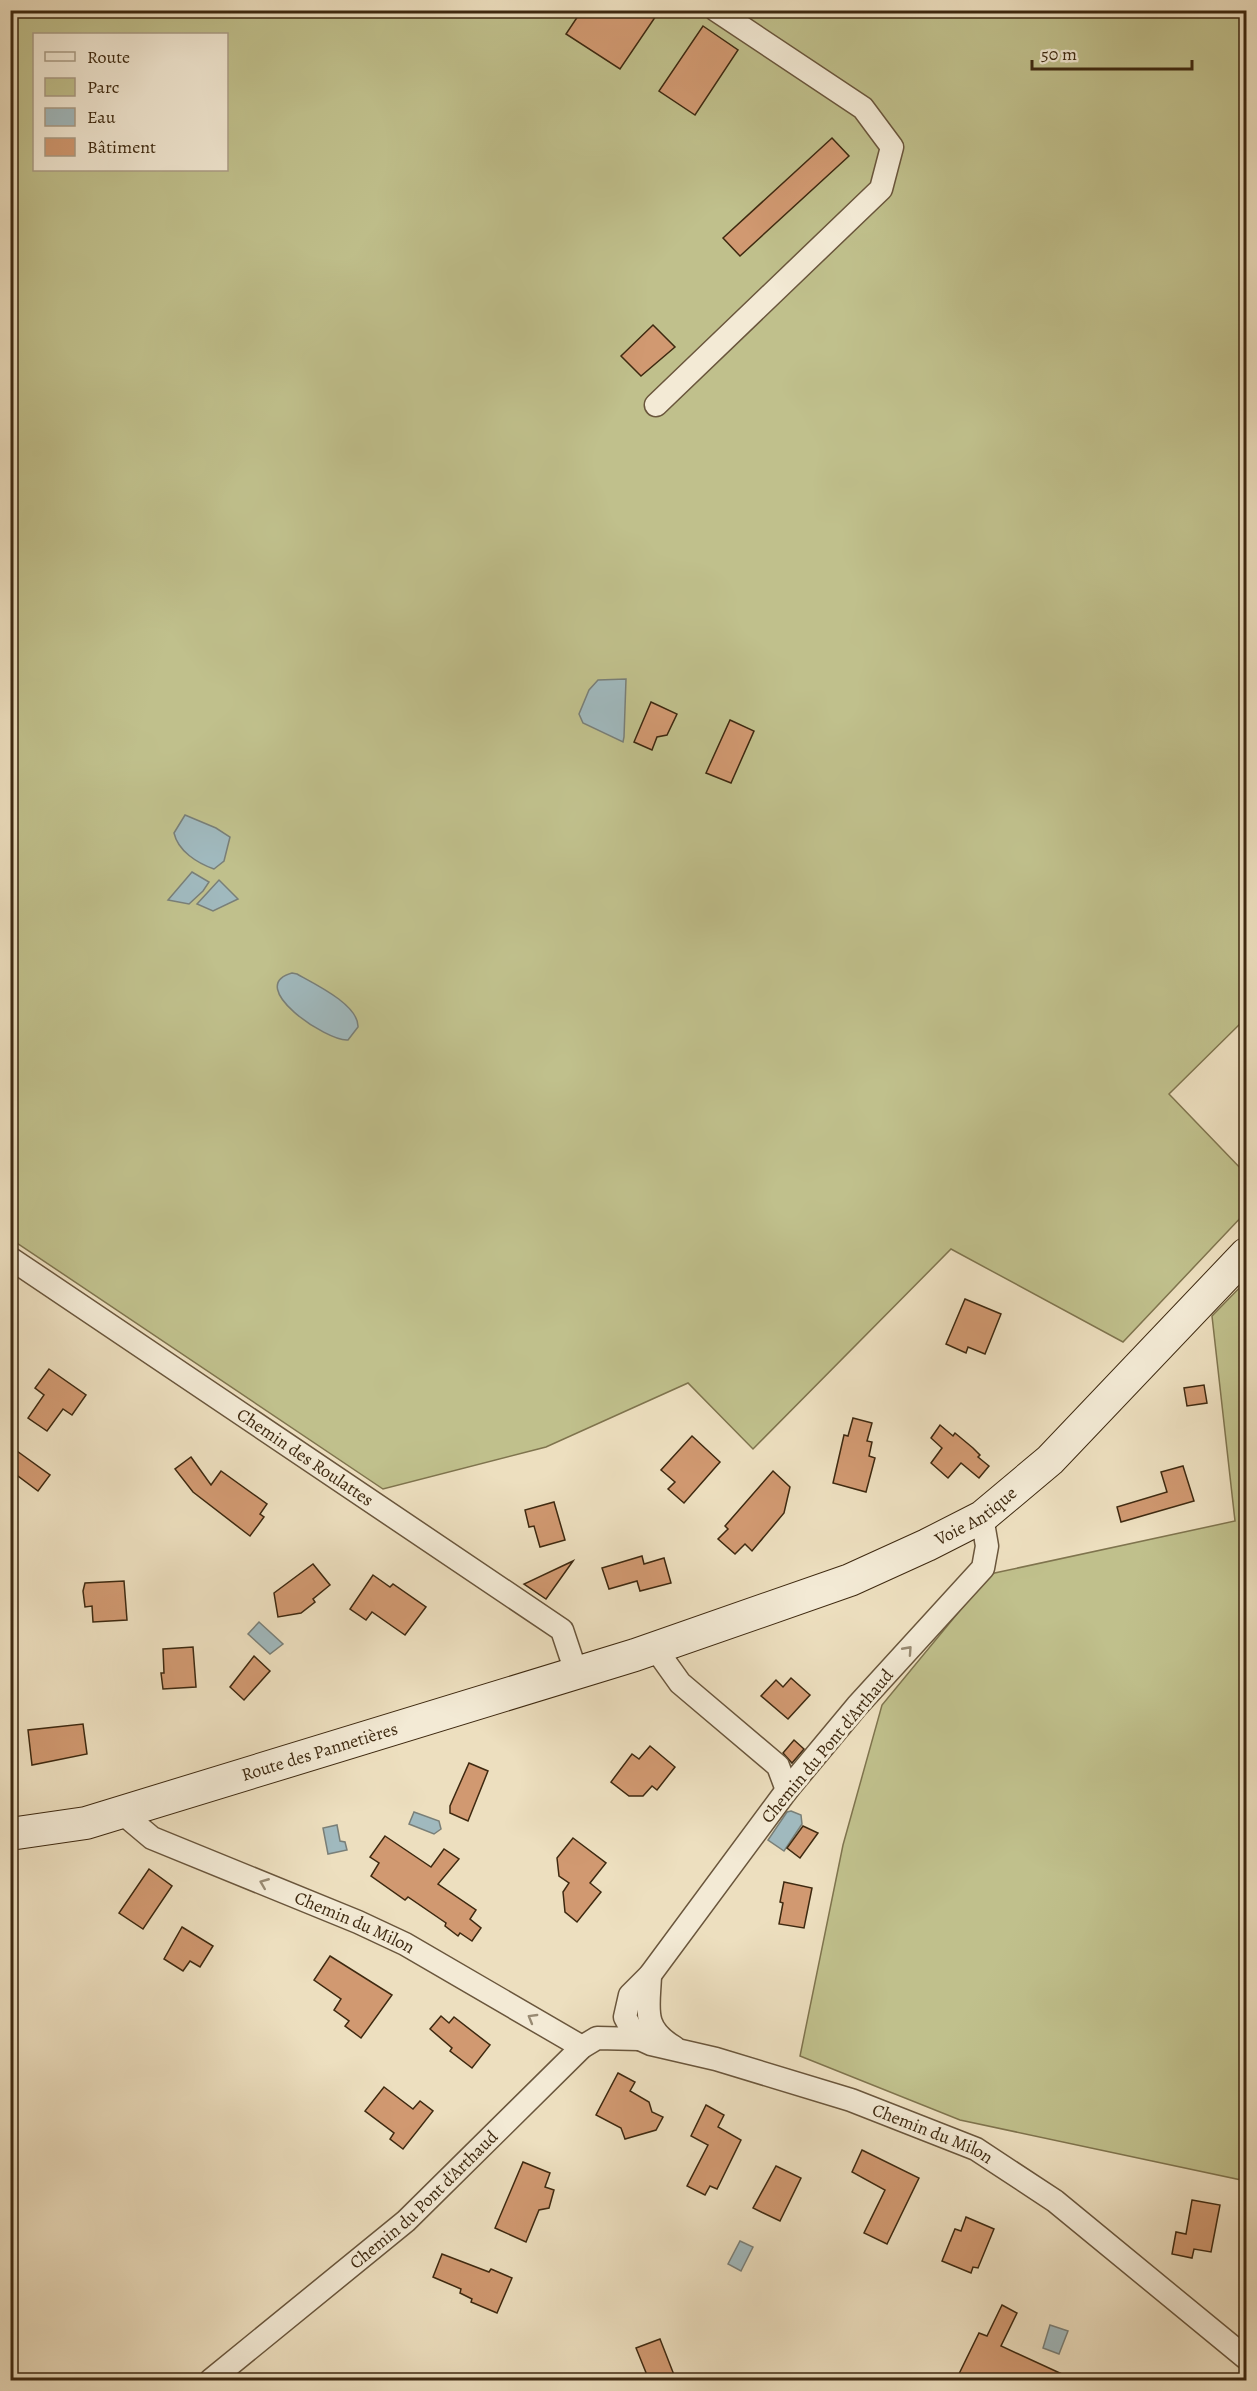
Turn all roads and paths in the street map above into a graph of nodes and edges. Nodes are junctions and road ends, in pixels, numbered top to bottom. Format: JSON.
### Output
{"nodes":[{"id":1,"x":716,"y":10,"type":"edge"},
{"id":2,"x":656,"y":405,"type":"dead end"},
{"id":3,"x":1246,"y":1254,"type":"edge"},
{"id":4,"x":10,"y":1258,"type":"edge"},
{"id":5,"x":982,"y":1517,"type":"junction"},
{"id":6,"x":641,"y":1652,"type":"junction"},
{"id":7,"x":576,"y":1672,"type":"junction"},
{"id":8,"x":787,"y":1790,"type":"junction"},
{"id":9,"x":121,"y":1812,"type":"junction"},
{"id":10,"x":10,"y":1834,"type":"edge"},
{"id":11,"x":650,"y":1975,"type":"junction"},
{"id":12,"x":629,"y":2002,"type":"junction"},
{"id":13,"x":640,"y":2039,"type":"junction"},
{"id":14,"x":589,"y":2043,"type":"junction"},
{"id":15,"x":684,"y":2052,"type":"junction"},
{"id":16,"x":1246,"y":2358,"type":"edge"},
{"id":17,"x":211,"y":2380,"type":"edge"}],
"edges":[{"from":1,"to":2,"type":"street"},
{"from":3,"to":5,"type":"street","name":"Voie Antique"},
{"from":4,"to":7,"type":"street","name":"Chemin des Roulattes"},
{"from":5,"to":6,"type":"street","name":"Voie Antique"},
{"from":8,"to":5,"type":"street","name":"Chemin du Pont d'Arthaud","one_way":true},
{"from":6,"to":7,"type":"street","name":"Route des Pannetières"},
{"from":6,"to":8,"type":"street"},
{"from":7,"to":9,"type":"street","name":"Route des Pannetières"},
{"from":8,"to":11,"type":"street","name":"Chemin du Pont d'Arthaud"},
{"from":9,"to":10,"type":"street","name":"Route des Pannetières"},
{"from":14,"to":9,"type":"street","name":"Chemin du Milon","one_way":true},
{"from":11,"to":12,"type":"street"},
{"from":11,"to":15,"type":"street"},
{"from":12,"to":13,"type":"street"},
{"from":12,"to":14,"type":"street","name":"Chemin du Pont d'Arthaud"},
{"from":13,"to":14,"type":"street"},
{"from":13,"to":15,"type":"street","name":"Chemin du Milon"},
{"from":14,"to":17,"type":"street","name":"Chemin du Pont d'Arthaud"},
{"from":15,"to":16,"type":"street","name":"Chemin du Milon"}]}
